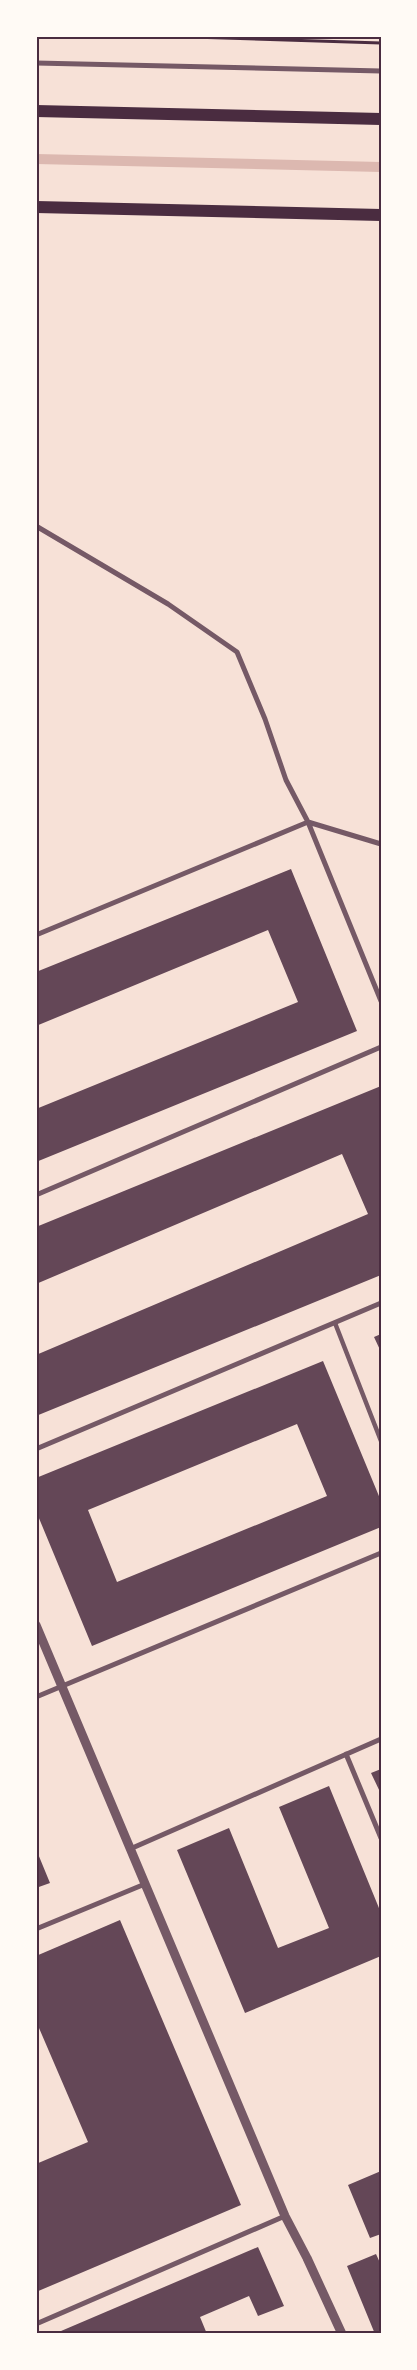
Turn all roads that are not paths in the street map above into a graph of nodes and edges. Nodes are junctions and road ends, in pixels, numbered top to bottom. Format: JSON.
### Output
{"nodes":[{"id":1,"x":36,"y":63,"type":"edge"},
{"id":2,"x":381,"y":71,"type":"edge"},
{"id":3,"x":36,"y":111,"type":"edge"},
{"id":4,"x":381,"y":119,"type":"edge"},
{"id":5,"x":36,"y":207,"type":"edge"},
{"id":6,"x":381,"y":215,"type":"edge"},
{"id":7,"x":36,"y":526,"type":"edge"},
{"id":8,"x":308,"y":822,"type":"junction"},
{"id":9,"x":381,"y":844,"type":"edge"},
{"id":10,"x":36,"y":935,"type":"edge"},
{"id":11,"x":381,"y":1001,"type":"edge"},
{"id":12,"x":381,"y":1047,"type":"edge"},
{"id":13,"x":36,"y":1195,"type":"edge"},
{"id":14,"x":381,"y":1303,"type":"edge"},
{"id":15,"x":335,"y":1323,"type":"junction"},
{"id":16,"x":381,"y":1441,"type":"edge"},
{"id":17,"x":36,"y":1449,"type":"edge"},
{"id":18,"x":381,"y":1553,"type":"edge"},
{"id":19,"x":36,"y":1625,"type":"edge"},
{"id":20,"x":62,"y":1686,"type":"junction"},
{"id":21,"x":36,"y":1697,"type":"edge"},
{"id":22,"x":381,"y":1739,"type":"edge"},
{"id":23,"x":346,"y":1754,"type":"junction"},
{"id":24,"x":381,"y":1838,"type":"edge"},
{"id":25,"x":130,"y":1849,"type":"junction"},
{"id":26,"x":145,"y":1884,"type":"junction"},
{"id":27,"x":36,"y":1929,"type":"edge"},
{"id":28,"x":284,"y":2216,"type":"junction"},
{"id":29,"x":36,"y":2324,"type":"edge"},
{"id":30,"x":342,"y":2334,"type":"edge"}],
"edges":[{"from":1,"to":2,"type":"street"},
{"from":3,"to":4,"type":"main road"},
{"from":5,"to":6,"type":"main road"},
{"from":7,"to":8,"type":"street"},
{"from":8,"to":9,"type":"street"},
{"from":8,"to":10,"type":"street"},
{"from":8,"to":11,"type":"street"},
{"from":12,"to":13,"type":"street"},
{"from":14,"to":15,"type":"street"},
{"from":15,"to":16,"type":"street"},
{"from":15,"to":17,"type":"street"},
{"from":18,"to":20,"type":"street"},
{"from":19,"to":20,"type":"street"},
{"from":20,"to":21,"type":"street"},
{"from":20,"to":25,"type":"street"},
{"from":22,"to":23,"type":"street"},
{"from":23,"to":24,"type":"street"},
{"from":23,"to":25,"type":"street"},
{"from":25,"to":26,"type":"street"},
{"from":26,"to":27,"type":"street"},
{"from":26,"to":28,"type":"street"},
{"from":28,"to":29,"type":"street"},
{"from":28,"to":30,"type":"street"}]}
